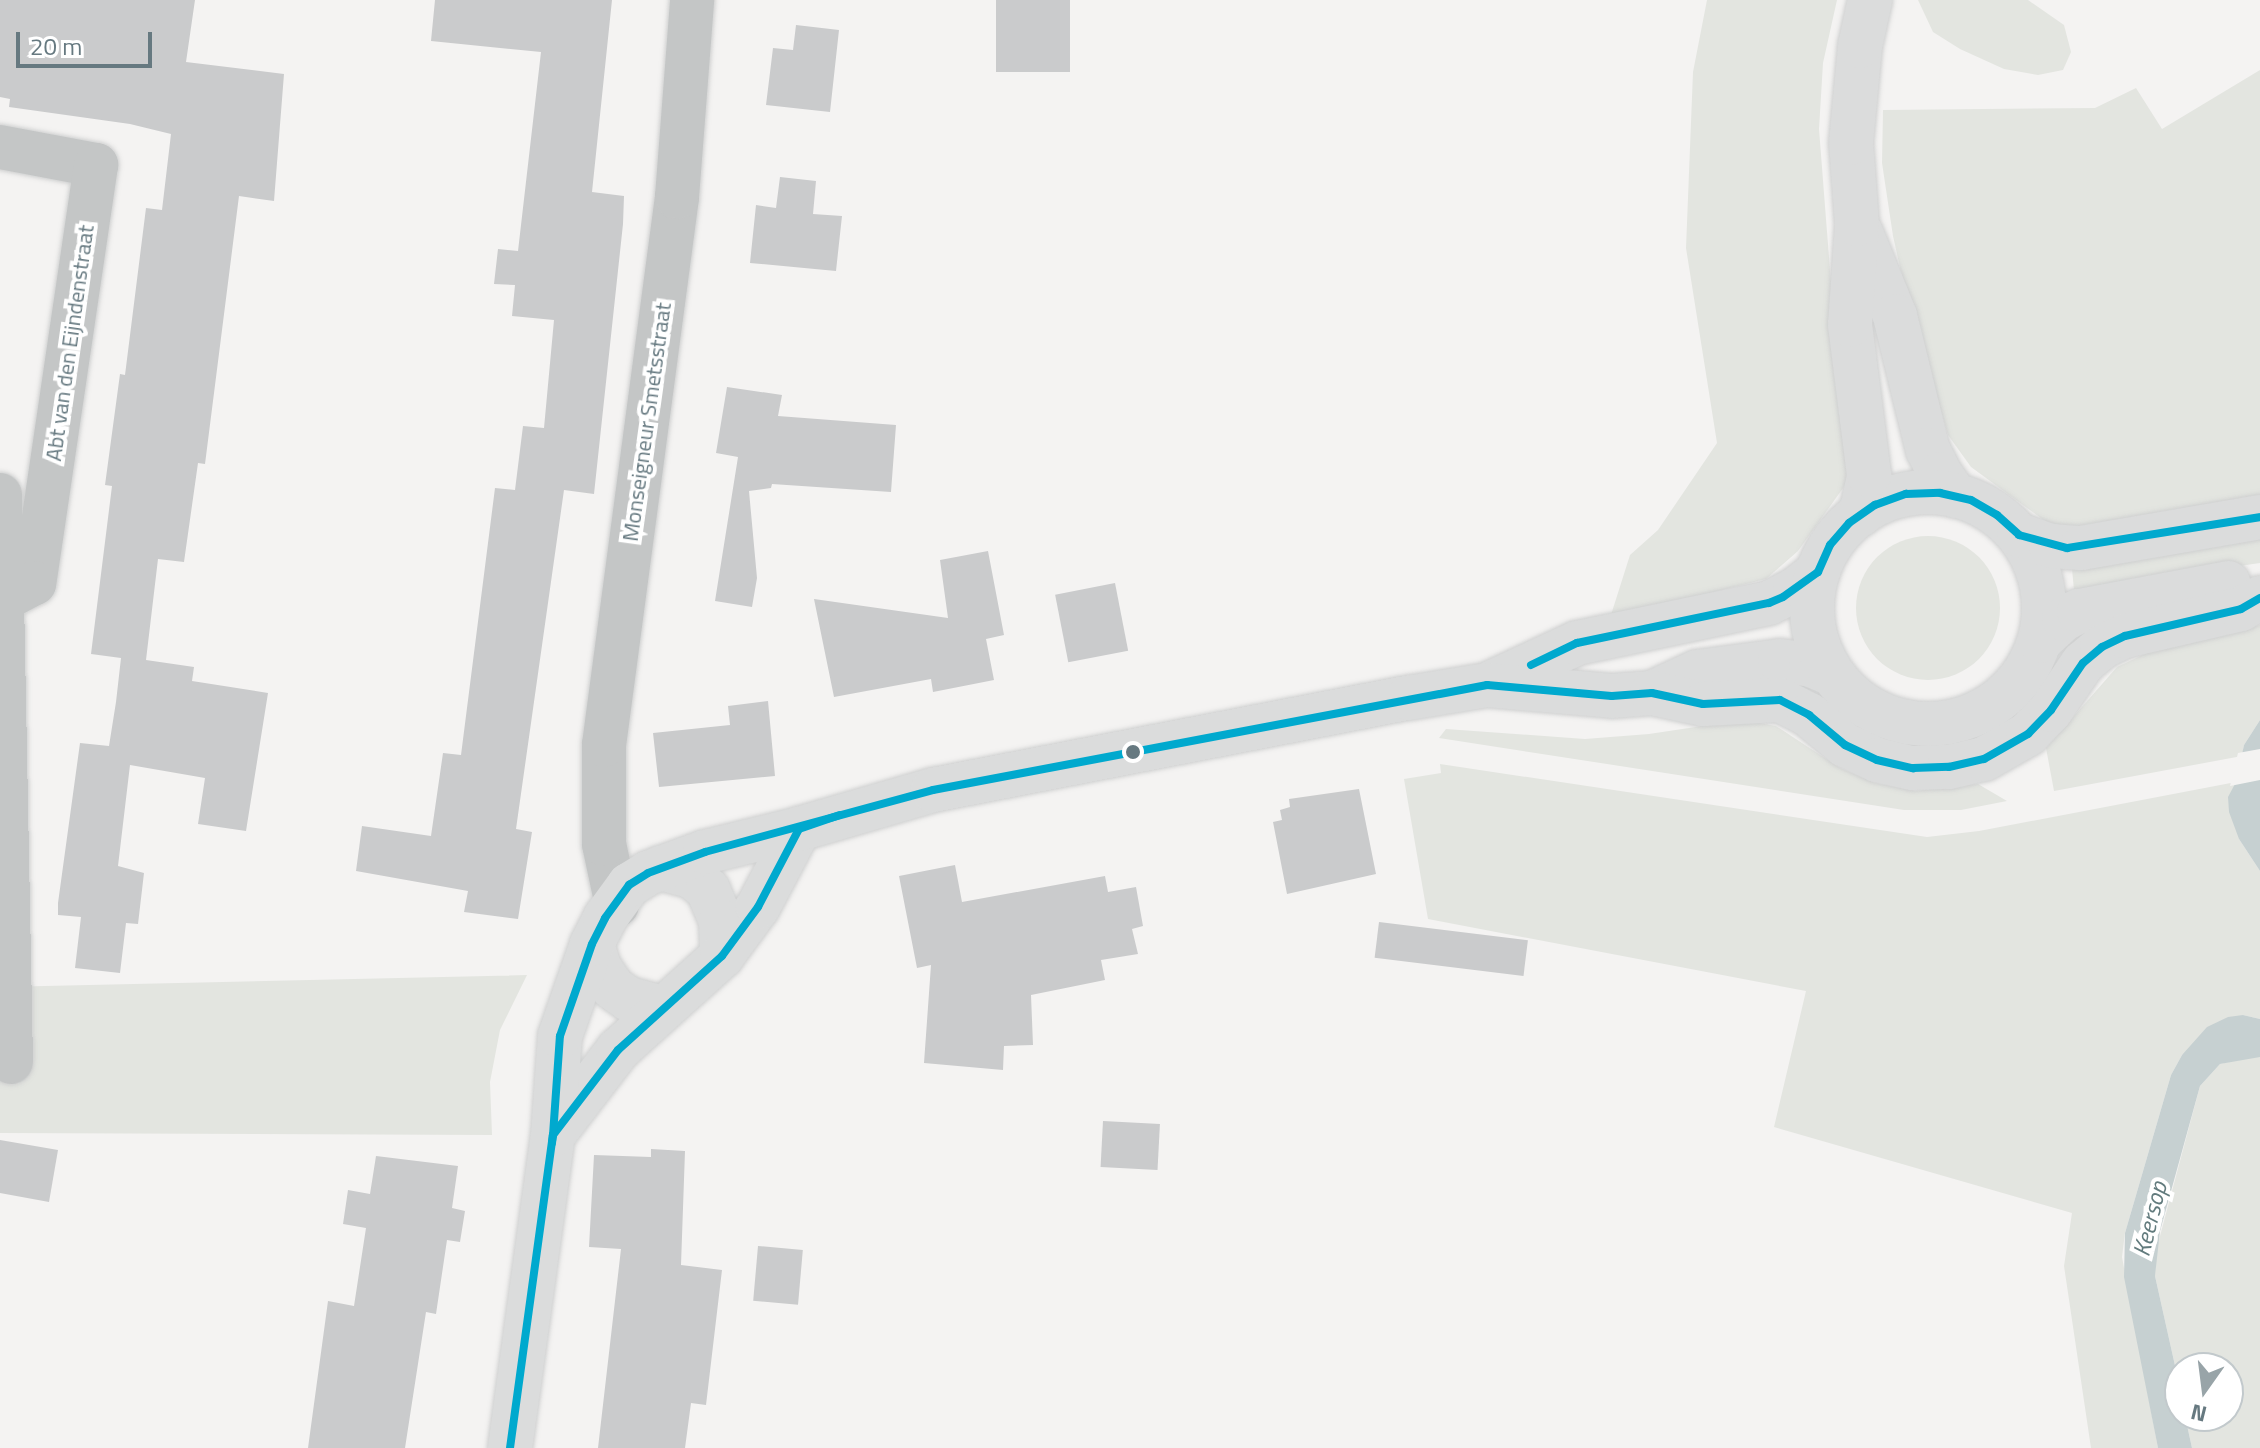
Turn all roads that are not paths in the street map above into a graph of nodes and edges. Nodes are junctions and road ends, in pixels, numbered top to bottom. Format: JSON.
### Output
{"nodes":[{"id":1,"x":692,"y":0,"type":"edge"},
{"id":2,"x":1870,"y":0,"type":"edge"},
{"id":3,"x":0,"y":147,"type":"edge"},
{"id":4,"x":1857,"y":224,"type":"junction"},
{"id":5,"x":0,"y":495,"type":"edge"},
{"id":6,"x":1956,"y":496,"type":"junction"},
{"id":7,"x":1861,"y":514,"type":"junction"},
{"id":8,"x":2260,"y":517,"type":"edge"},
{"id":9,"x":2019,"y":535,"type":"junction"},
{"id":10,"x":1818,"y":572,"type":"junction"},
{"id":11,"x":2260,"y":579,"type":"edge"},
{"id":12,"x":2260,"y":598,"type":"edge"},
{"id":13,"x":2,"y":601,"type":"edge"},
{"id":14,"x":2040,"y":641,"type":"junction"},
{"id":15,"x":1830,"y":673,"type":"junction"},
{"id":16,"x":1487,"y":685,"type":"junction"},
{"id":17,"x":1652,"y":693,"type":"junction"},
{"id":18,"x":799,"y":829,"type":"junction"},
{"id":19,"x":604,"y":844,"type":"junction"},
{"id":20,"x":660,"y":868,"type":"junction"},
{"id":21,"x":617,"y":905,"type":"junction"},
{"id":22,"x":592,"y":944,"type":"junction"},
{"id":23,"x":722,"y":956,"type":"junction"},
{"id":24,"x":662,"y":1008,"type":"junction"},
{"id":25,"x":11,"y":1062,"type":"dead end"},
{"id":26,"x":553,"y":1135,"type":"junction"},
{"id":27,"x":510,"y":1448,"type":"edge"}],
"edges":[{"from":1,"to":19,"type":"street","name":"Monseigneur Smetsstraat"},
{"from":2,"to":4,"type":"street"},
{"from":3,"to":13,"type":"street","name":"Abt van den Eijndenstraat"},
{"from":4,"to":6,"type":"street"},
{"from":4,"to":7,"type":"street"},
{"from":5,"to":13,"type":"street"},
{"from":6,"to":7,"type":"street"},
{"from":6,"to":9,"type":"street"},
{"from":7,"to":10,"type":"street"},
{"from":8,"to":9,"type":"street"},
{"from":9,"to":14,"type":"street"},
{"from":10,"to":15,"type":"street"},
{"from":10,"to":16,"type":"street"},
{"from":11,"to":14,"type":"street"},
{"from":12,"to":17,"type":"street"},
{"from":13,"to":25,"type":"street"},
{"from":14,"to":15,"type":"street"},
{"from":15,"to":17,"type":"street"},
{"from":16,"to":17,"type":"street"},
{"from":16,"to":18,"type":"street"},
{"from":18,"to":20,"type":"street"},
{"from":18,"to":23,"type":"street"},
{"from":19,"to":20,"type":"street"},
{"from":19,"to":21,"type":"street","name":"Monseigneur Smetsstraat"},
{"from":20,"to":21,"type":"street"},
{"from":20,"to":23,"type":"street"},
{"from":21,"to":22,"type":"street"},
{"from":22,"to":24,"type":"street"},
{"from":22,"to":26,"type":"street"},
{"from":23,"to":24,"type":"street"},
{"from":24,"to":26,"type":"street"},
{"from":26,"to":27,"type":"street"}]}
